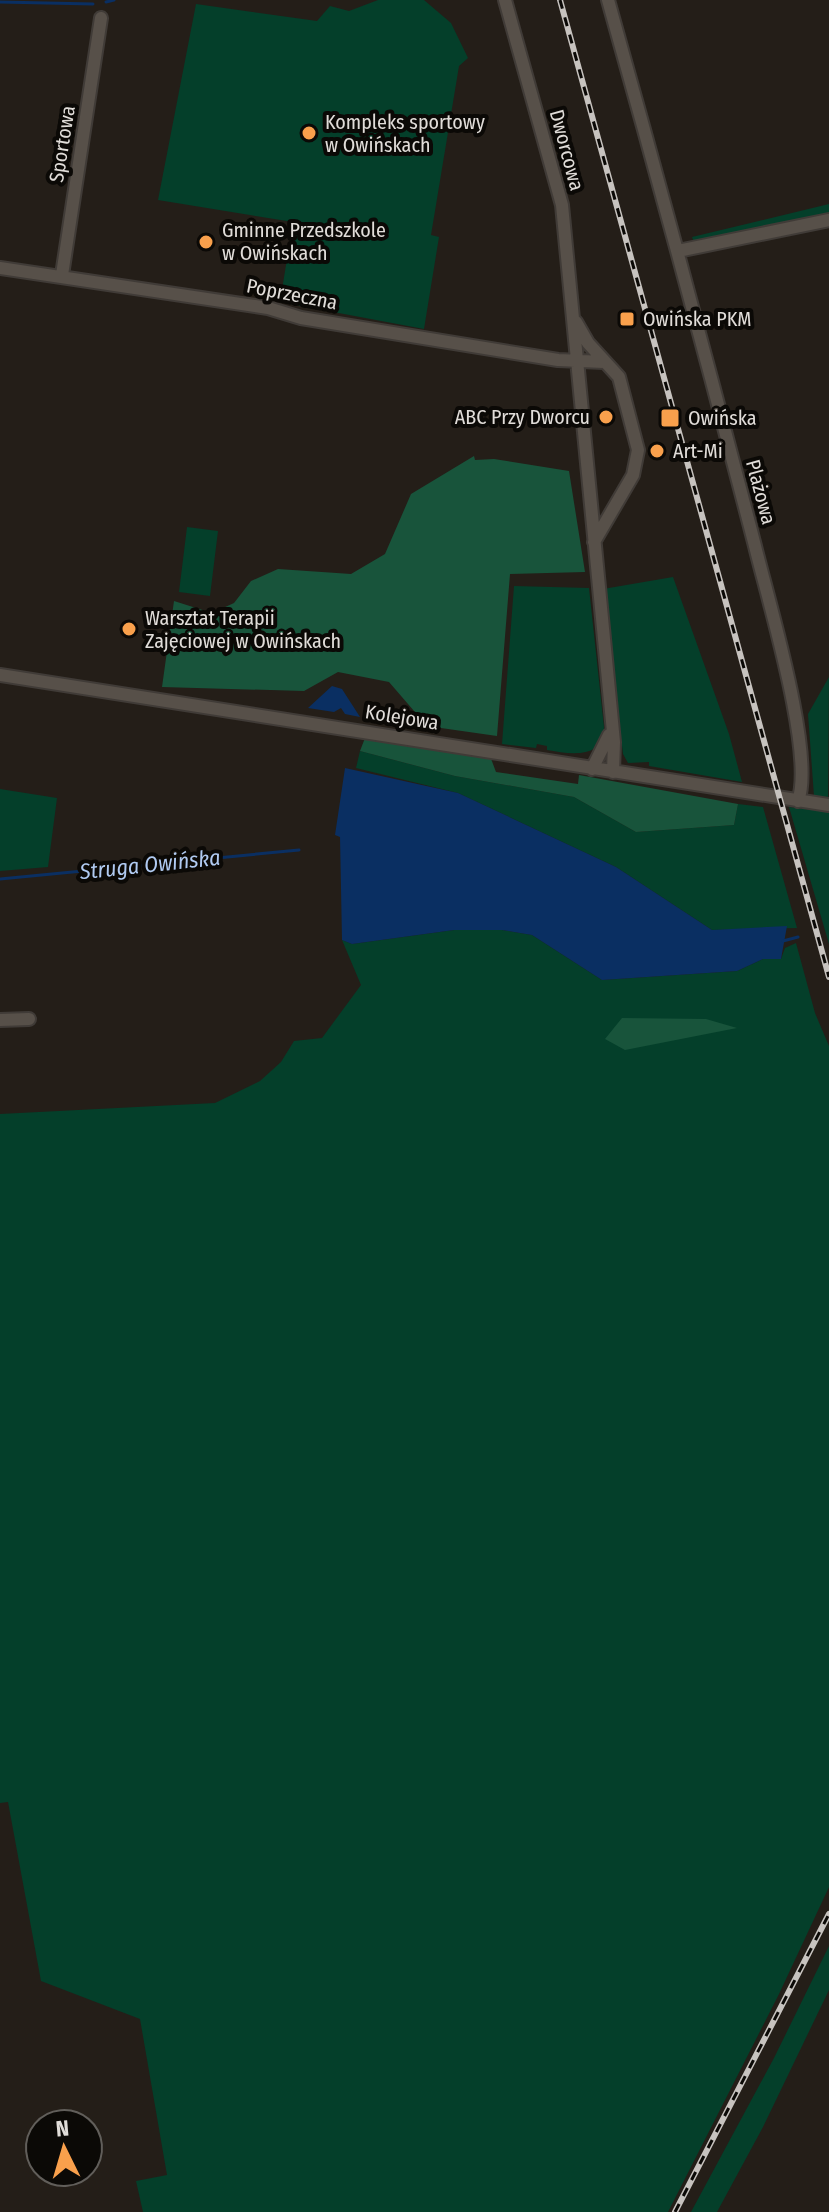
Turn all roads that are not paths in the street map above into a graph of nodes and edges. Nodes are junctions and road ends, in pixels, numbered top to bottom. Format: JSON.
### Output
{"nodes":[{"id":1,"x":505,"y":0,"type":"edge"},
{"id":2,"x":608,"y":0,"type":"edge"},
{"id":3,"x":101,"y":18,"type":"dead end"},
{"id":4,"x":829,"y":220,"type":"edge"},
{"id":5,"x":678,"y":251,"type":"junction"},
{"id":6,"x":0,"y":268,"type":"edge"},
{"id":7,"x":62,"y":275,"type":"junction"},
{"id":8,"x":572,"y":313,"type":"junction"},
{"id":9,"x":576,"y":361,"type":"junction"},
{"id":10,"x":604,"y":362,"type":"junction"},
{"id":11,"x":577,"y":380,"type":"junction"},
{"id":12,"x":589,"y":509,"type":"junction"},
{"id":13,"x":607,"y":515,"type":"junction"},
{"id":14,"x":592,"y":549,"type":"junction"},
{"id":15,"x":0,"y":675,"type":"edge"},
{"id":16,"x":611,"y":728,"type":"junction"},
{"id":17,"x":592,"y":769,"type":"junction"},
{"id":18,"x":613,"y":772,"type":"junction"},
{"id":19,"x":798,"y":801,"type":"junction"},
{"id":20,"x":829,"y":805,"type":"edge"},
{"id":21,"x":29,"y":1019,"type":"dead end"},
{"id":22,"x":0,"y":1020,"type":"edge"}],
"edges":[{"from":1,"to":8,"type":"street","name":"Dworcowa"},
{"from":2,"to":5,"type":"street","name":"Plażowa"},
{"from":3,"to":7,"type":"street","name":"Sportowa"},
{"from":4,"to":5,"type":"street"},
{"from":5,"to":19,"type":"street","name":"Plażowa"},
{"from":6,"to":7,"type":"street","name":"Poprzeczna"},
{"from":7,"to":9,"type":"street","name":"Poprzeczna"},
{"from":8,"to":9,"type":"street","name":"Dworcowa"},
{"from":8,"to":10,"type":"street","name":"Dworcowa"},
{"from":9,"to":10,"type":"street"},
{"from":9,"to":11,"type":"street","name":"Dworcowa"},
{"from":10,"to":11,"type":"street"},
{"from":10,"to":13,"type":"street","name":"Dworcowa"},
{"from":11,"to":12,"type":"street","name":"Dworcowa"},
{"from":12,"to":13,"type":"street"},
{"from":12,"to":14,"type":"street","name":"Dworcowa"},
{"from":13,"to":14,"type":"street","name":"Dworcowa"},
{"from":14,"to":16,"type":"street","name":"Dworcowa"},
{"from":15,"to":17,"type":"street","name":"Kolejowa"},
{"from":16,"to":17,"type":"street"},
{"from":16,"to":18,"type":"street","name":"Dworcowa"},
{"from":17,"to":18,"type":"street","name":"Kolejowa"},
{"from":18,"to":19,"type":"street","name":"Kolejowa"},
{"from":19,"to":20,"type":"street","name":"Kolejowa"},
{"from":21,"to":22,"type":"street"}]}
